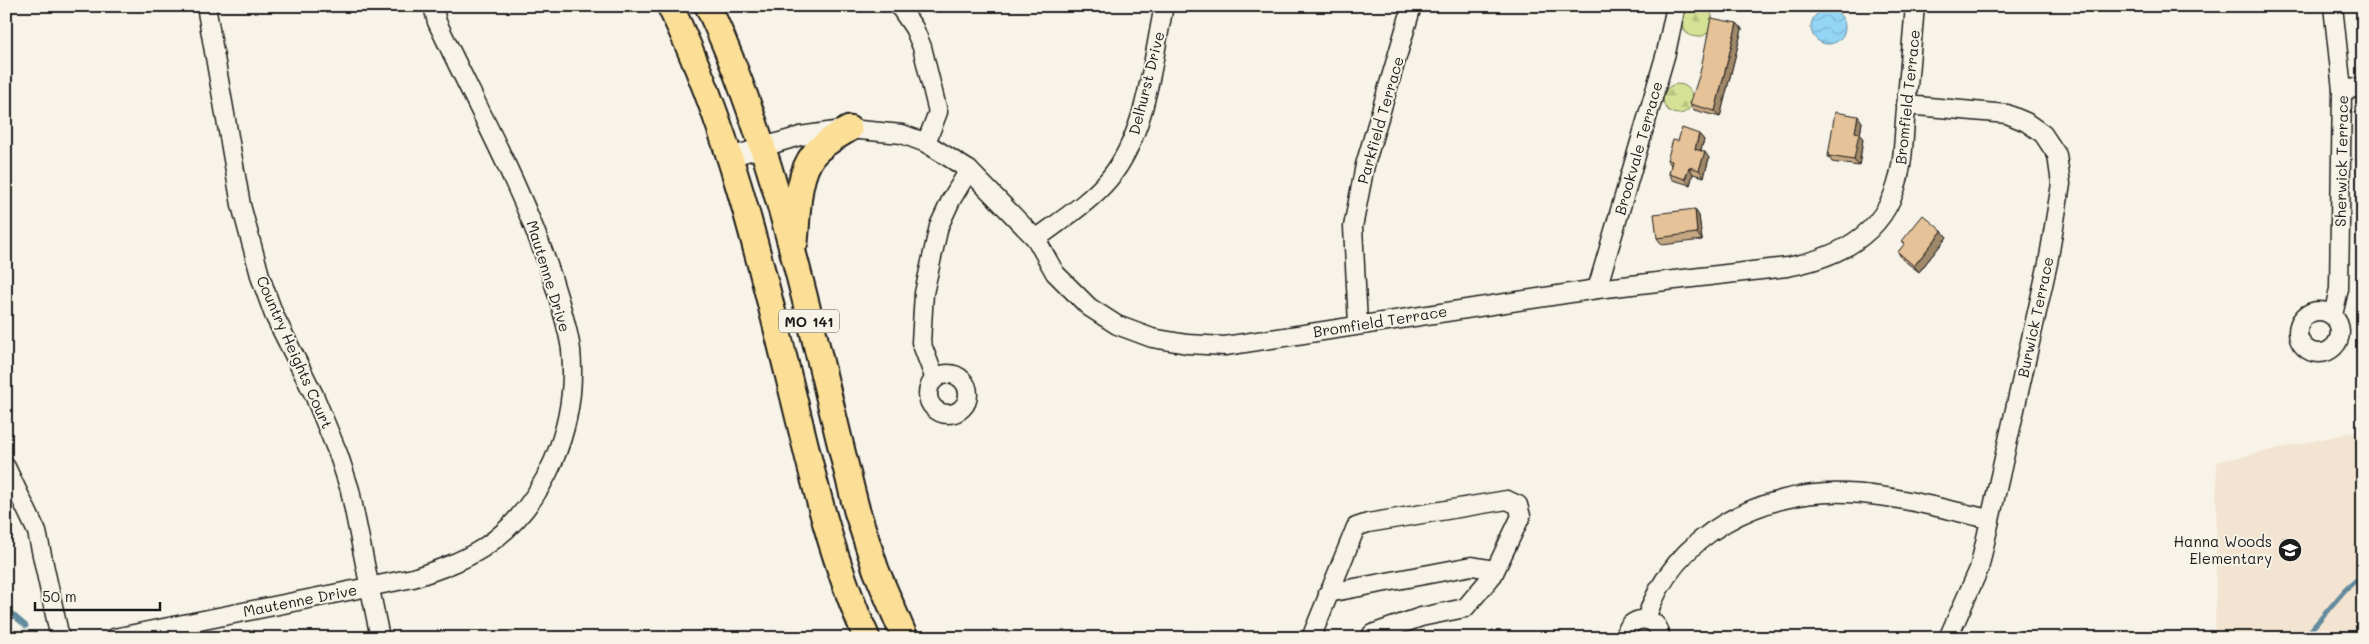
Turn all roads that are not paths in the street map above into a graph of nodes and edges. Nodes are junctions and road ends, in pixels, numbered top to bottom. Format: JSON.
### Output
{"nodes":[{"id":1,"x":206,"y":6,"type":"edge"},
{"id":2,"x":433,"y":6,"type":"edge"},
{"id":3,"x":670,"y":6,"type":"edge"},
{"id":4,"x":708,"y":6,"type":"edge"},
{"id":5,"x":899,"y":6,"type":"edge"},
{"id":6,"x":1164,"y":6,"type":"edge"},
{"id":7,"x":1412,"y":6,"type":"edge"},
{"id":8,"x":1676,"y":6,"type":"edge"},
{"id":9,"x":1915,"y":6,"type":"edge"},
{"id":10,"x":2333,"y":6,"type":"edge"},
{"id":11,"x":2363,"y":87,"type":"edge"},
{"id":12,"x":2342,"y":90,"type":"junction"},
{"id":13,"x":1906,"y":104,"type":"junction"},
{"id":14,"x":849,"y":129,"type":"junction"},
{"id":15,"x":926,"y":143,"type":"junction"},
{"id":16,"x":763,"y":145,"type":"junction"},
{"id":17,"x":730,"y":157,"type":"junction"},
{"id":18,"x":969,"y":170,"type":"junction"},
{"id":19,"x":1036,"y":239,"type":"junction"},
{"id":20,"x":794,"y":259,"type":"junction"},
{"id":21,"x":1597,"y":289,"type":"junction"},
{"id":22,"x":2333,"y":315,"type":"dead end"},
{"id":23,"x":1358,"y":324,"type":"junction"},
{"id":24,"x":935,"y":379,"type":"dead end"},
{"id":25,"x":6,"y":467,"type":"edge"},
{"id":26,"x":1989,"y":519,"type":"junction"},
{"id":27,"x":1495,"y":570,"type":"junction"},
{"id":28,"x":370,"y":587,"type":"junction"},
{"id":29,"x":1328,"y":593,"type":"junction"},
{"id":30,"x":1646,"y":619,"type":"junction"},
{"id":31,"x":60,"y":638,"type":"edge"},
{"id":32,"x":114,"y":638,"type":"edge"},
{"id":33,"x":380,"y":638,"type":"edge"},
{"id":34,"x":867,"y":638,"type":"edge"},
{"id":35,"x":905,"y":638,"type":"edge"},
{"id":36,"x":1311,"y":638,"type":"edge"},
{"id":37,"x":1370,"y":638,"type":"edge"},
{"id":38,"x":1626,"y":638,"type":"edge"},
{"id":39,"x":1660,"y":638,"type":"edge"},
{"id":40,"x":1948,"y":638,"type":"edge"}],
"edges":[{"from":1,"to":28,"type":"street","name":"Country Heights Court"},
{"from":2,"to":28,"type":"street","name":"Mautenne Drive"},
{"from":3,"to":17,"type":"highway","number":"MO 141"},
{"from":4,"to":16,"type":"highway","number":"MO 141"},
{"from":5,"to":15,"type":"street"},
{"from":6,"to":19,"type":"street","name":"Delhurst Drive"},
{"from":7,"to":23,"type":"street","name":"Parkfield Terrace"},
{"from":8,"to":21,"type":"street","name":"Brookvale Terrace"},
{"from":9,"to":13,"type":"street","name":"Bromfield Terrace"},
{"from":10,"to":12,"type":"street","name":"Sherwick Terrace"},
{"from":11,"to":12,"type":"street"},
{"from":12,"to":22,"type":"street","name":"Sherwick Terrace"},
{"from":13,"to":21,"type":"street","name":"Bromfield Terrace"},
{"from":13,"to":26,"type":"street","name":"Burwick Terrace"},
{"from":14,"to":15,"type":"street","name":"Bromfield Terrace"},
{"from":14,"to":16,"type":"street","name":"Bromfield Terrace"},
{"from":14,"to":20,"type":"highway"},
{"from":15,"to":18,"type":"street","name":"Bromfield Terrace"},
{"from":16,"to":17,"type":"street","name":"Bromfield Terrace"},
{"from":16,"to":20,"type":"highway","number":"MO 141"},
{"from":17,"to":34,"type":"highway","number":"MO 141"},
{"from":18,"to":19,"type":"street","name":"Bromfield Terrace"},
{"from":18,"to":24,"type":"street"},
{"from":19,"to":23,"type":"street","name":"Bromfield Terrace"},
{"from":20,"to":35,"type":"highway","number":"MO 141"},
{"from":21,"to":23,"type":"street","name":"Bromfield Terrace"},
{"from":25,"to":31,"type":"street"},
{"from":26,"to":30,"type":"street"},
{"from":26,"to":40,"type":"street","name":"Burwick Terrace"},
{"from":27,"to":29,"type":"street"},
{"from":27,"to":29,"type":"street"},
{"from":27,"to":37,"type":"street"},
{"from":28,"to":32,"type":"street","name":"Mautenne Drive"},
{"from":28,"to":33,"type":"street","name":"Country Heights Court"},
{"from":29,"to":36,"type":"street"},
{"from":30,"to":38,"type":"street"},
{"from":30,"to":39,"type":"street"}]}
